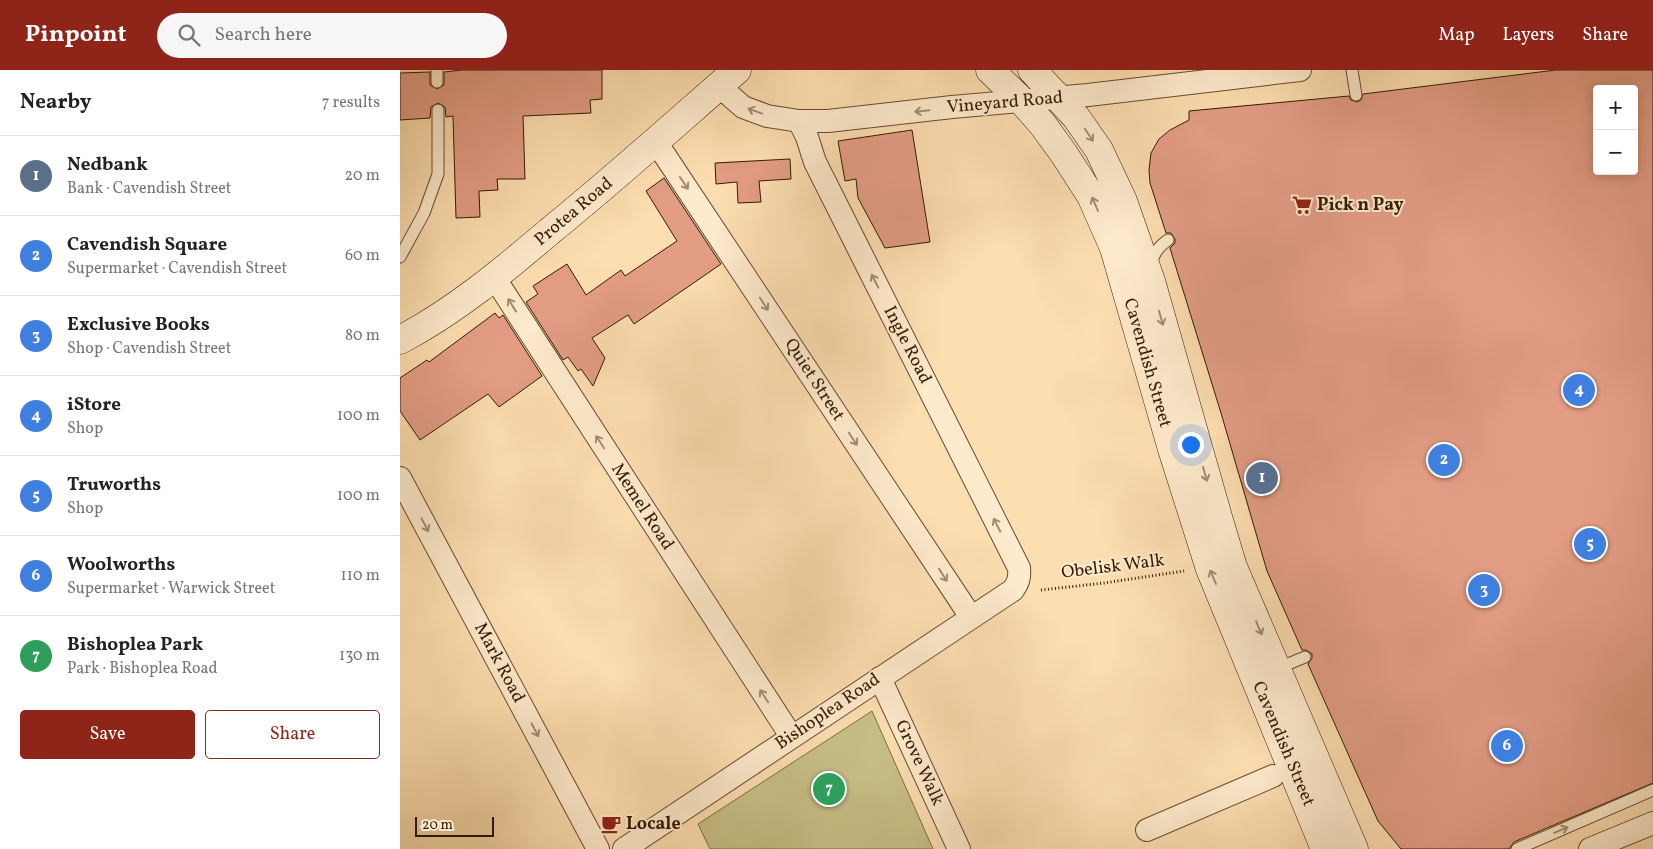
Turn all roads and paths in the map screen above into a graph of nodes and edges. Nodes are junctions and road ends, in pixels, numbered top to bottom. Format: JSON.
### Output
{"nodes":[{"id":1,"x":437,"y":70,"type":"edge"},
{"id":2,"x":990,"y":70,"type":"edge"},
{"id":3,"x":1032,"y":70,"type":"edge"},
{"id":4,"x":1300,"y":70,"type":"edge"},
{"id":5,"x":1352,"y":70,"type":"edge"},
{"id":6,"x":728,"y":78,"type":"edge"},
{"id":7,"x":437,"y":82,"type":"dead end"},
{"id":8,"x":1356,"y":95,"type":"dead end"},
{"id":9,"x":1057,"y":98,"type":"junction"},
{"id":10,"x":1022,"y":101,"type":"junction"},
{"id":11,"x":438,"y":110,"type":"dead end"},
{"id":12,"x":799,"y":121,"type":"junction"},
{"id":13,"x":656,"y":142,"type":"junction"},
{"id":14,"x":1168,"y":240,"type":"dead end"},
{"id":15,"x":400,"y":258,"type":"edge"},
{"id":16,"x":494,"y":277,"type":"junction"},
{"id":17,"x":1151,"y":281,"type":"junction"},
{"id":18,"x":400,"y":340,"type":"edge"},
{"id":19,"x":400,"y":478,"type":"edge"},
{"id":20,"x":1019,"y":568,"type":"joint"},
{"id":21,"x":1189,"y":570,"type":"dead end"},
{"id":22,"x":1041,"y":590,"type":"dead end"},
{"id":23,"x":971,"y":617,"type":"junction"},
{"id":24,"x":1305,"y":656,"type":"dead end"},
{"id":25,"x":1276,"y":669,"type":"junction"},
{"id":26,"x":880,"y":678,"type":"junction"},
{"id":27,"x":791,"y":736,"type":"junction"},
{"id":28,"x":1273,"y":776,"type":"dead end"},
{"id":29,"x":1653,"y":790,"type":"edge"},
{"id":30,"x":1653,"y":823,"type":"edge"},
{"id":31,"x":1147,"y":830,"type":"dead end"},
{"id":32,"x":598,"y":849,"type":"edge"},
{"id":33,"x":624,"y":849,"type":"edge"},
{"id":34,"x":959,"y":849,"type":"edge"},
{"id":35,"x":1325,"y":849,"type":"edge"},
{"id":36,"x":1354,"y":849,"type":"edge"},
{"id":37,"x":1517,"y":849,"type":"edge"},
{"id":38,"x":1590,"y":849,"type":"edge"}],
"edges":[{"from":1,"to":7,"type":"lane"},
{"from":2,"to":10,"type":"street","name":"Cavendish Street"},
{"from":3,"to":9,"type":"street","name":"Cavendish Street"},
{"from":4,"to":9,"type":"street","name":"Vineyard Road"},
{"from":5,"to":8,"type":"lane"},
{"from":12,"to":6,"type":"street","name":"Vineyard Road","one_way":true},
{"from":6,"to":13,"type":"street","name":"Protea Road"},
{"from":9,"to":10,"type":"street","name":"Vineyard Road"},
{"from":9,"to":17,"type":"street","name":"Cavendish Street","one_way":true},
{"from":10,"to":12,"type":"street","name":"Vineyard Road","one_way":true},
{"from":35,"to":10,"type":"street","name":"Cavendish Street","one_way":true},
{"from":11,"to":15,"type":"lane"},
{"from":20,"to":12,"type":"street","name":"Ingle Road","one_way":true},
{"from":13,"to":16,"type":"street","name":"Protea Road"},
{"from":13,"to":23,"type":"street","name":"Quiet Street","one_way":true},
{"from":14,"to":17,"type":"lane"},
{"from":16,"to":18,"type":"street","name":"Protea Road"},
{"from":27,"to":16,"type":"street","name":"Memel Road","one_way":true},
{"from":17,"to":25,"type":"street","name":"Cavendish Street","one_way":true},
{"from":19,"to":32,"type":"street","name":"Mark Road","one_way":true},
{"from":20,"to":23,"type":"street","name":"Bishoplea Road"},
{"from":21,"to":22,"type":"path","name":"Obelisk Walk"},
{"from":23,"to":26,"type":"street","name":"Bishoplea Road"},
{"from":24,"to":25,"type":"lane"},
{"from":25,"to":36,"type":"street","name":"Cavendish Street"},
{"from":26,"to":27,"type":"street","name":"Bishoplea Road"},
{"from":26,"to":34,"type":"street","name":"Grove Walk"},
{"from":27,"to":33,"type":"street","name":"Bishoplea Road"},
{"from":28,"to":31,"type":"street"},
{"from":37,"to":29,"type":"lane","one_way":true},
{"from":30,"to":38,"type":"street"}]}
